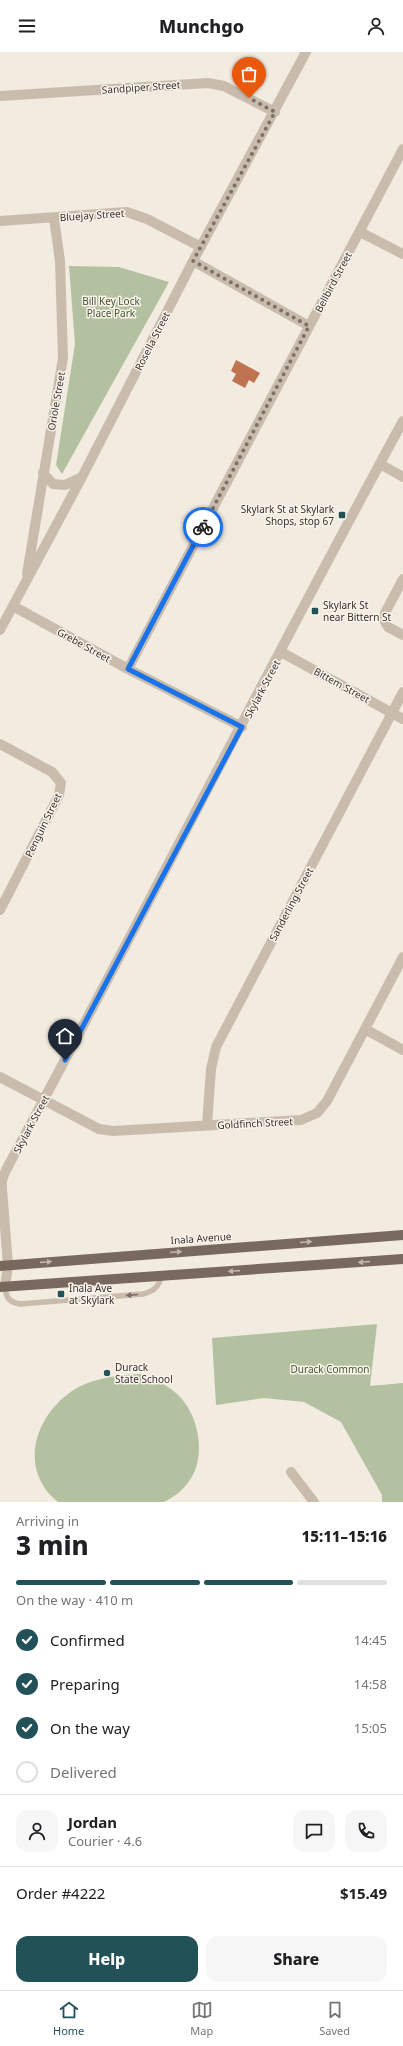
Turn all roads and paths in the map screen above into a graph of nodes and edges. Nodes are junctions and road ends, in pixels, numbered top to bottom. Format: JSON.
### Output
{"nodes":[{"id":1,"x":306,"y":52,"type":"edge"},
{"id":2,"x":0,"y":96,"type":"edge"},
{"id":3,"x":275,"y":112,"type":"junction"},
{"id":4,"x":403,"y":149,"type":"edge"},
{"id":5,"x":54,"y":218,"type":"junction"},
{"id":6,"x":0,"y":221,"type":"edge"},
{"id":7,"x":360,"y":232,"type":"junction"},
{"id":8,"x":201,"y":247,"type":"junction"},
{"id":9,"x":403,"y":254,"type":"edge"},
{"id":10,"x":193,"y":261,"type":"junction"},
{"id":11,"x":309,"y":326,"type":"junction"},
{"id":12,"x":403,"y":421,"type":"edge"},
{"id":13,"x":380,"y":464,"type":"junction"},
{"id":14,"x":43,"y":473,"type":"junction"},
{"id":15,"x":82,"y":477,"type":"junction"},
{"id":16,"x":403,"y":477,"type":"edge"},
{"id":17,"x":403,"y":579,"type":"edge"},
{"id":18,"x":26,"y":582,"type":"junction"},
{"id":19,"x":13,"y":606,"type":"junction"},
{"id":20,"x":0,"y":630,"type":"edge"},
{"id":21,"x":403,"y":635,"type":"edge"},
{"id":22,"x":281,"y":652,"type":"junction"},
{"id":23,"x":128,"y":669,"type":"junction"},
{"id":24,"x":403,"y":692,"type":"edge"},
{"id":25,"x":392,"y":713,"type":"junction"},
{"id":26,"x":403,"y":719,"type":"edge"},
{"id":27,"x":242,"y":727,"type":"junction"},
{"id":28,"x":0,"y":744,"type":"edge"},
{"id":29,"x":0,"y":910,"type":"edge"},
{"id":30,"x":403,"y":957,"type":"edge"},
{"id":31,"x":365,"y":1029,"type":"junction"},
{"id":32,"x":403,"y":1050,"type":"edge"},
{"id":33,"x":0,"y":1077,"type":"edge"},
{"id":34,"x":44,"y":1101,"type":"junction"},
{"id":35,"x":207,"y":1125,"type":"junction"},
{"id":36,"x":403,"y":1235,"type":"edge"},
{"id":37,"x":403,"y":1259,"type":"edge"},
{"id":38,"x":4,"y":1265,"type":"edge"},
{"id":39,"x":161,"y":1276,"type":"junction"},
{"id":40,"x":2,"y":1287,"type":"edge"},
{"id":41,"x":291,"y":1472,"type":"dead end"},
{"id":42,"x":314,"y":1502,"type":"edge"}],
"edges":[{"from":1,"to":3,"type":"street","name":"Rosella Street"},
{"from":2,"to":3,"type":"street","name":"Sandpiper Street"},
{"from":3,"to":8,"type":"street","name":"Rosella Street"},
{"from":4,"to":7,"type":"street","name":"Bellbird Street"},
{"from":5,"to":6,"type":"street","name":"Bluejay Street"},
{"from":5,"to":8,"type":"street","name":"Bluejay Street"},
{"from":5,"to":14,"type":"street","name":"Oriole Street"},
{"from":7,"to":9,"type":"street"},
{"from":7,"to":11,"type":"street","name":"Bellbird Street"},
{"from":8,"to":10,"type":"street","name":"Rosella Street"},
{"from":10,"to":11,"type":"street"},
{"from":10,"to":15,"type":"street","name":"Rosella Street"},
{"from":11,"to":23,"type":"street","name":"Bellbird Street"},
{"from":12,"to":13,"type":"street","name":"Skylark Street"},
{"from":13,"to":16,"type":"street"},
{"from":13,"to":22,"type":"street","name":"Skylark Street"},
{"from":14,"to":15,"type":"street"},
{"from":14,"to":18,"type":"street","name":"Oriole Street"},
{"from":15,"to":18,"type":"street","name":"Rosella Street"},
{"from":17,"to":21,"type":"street"},
{"from":18,"to":19,"type":"street","name":"Rosella Street"},
{"from":19,"to":20,"type":"street","name":"Rosella Street"},
{"from":19,"to":23,"type":"street","name":"Grebe Street"},
{"from":22,"to":25,"type":"street","name":"Bittem Street"},
{"from":22,"to":27,"type":"street","name":"Skylark Street"},
{"from":23,"to":27,"type":"street","name":"Grebe Street"},
{"from":24,"to":25,"type":"street","name":"Sanderling Street"},
{"from":25,"to":26,"type":"street","name":"Bittem Street"},
{"from":25,"to":35,"type":"street","name":"Sanderling Street"},
{"from":27,"to":34,"type":"street","name":"Skylark Street"},
{"from":28,"to":29,"type":"street","name":"Penguin Street"},
{"from":30,"to":31,"type":"street","name":"Goldfinch Street"},
{"from":31,"to":32,"type":"street"},
{"from":31,"to":35,"type":"street","name":"Goldfinch Street"},
{"from":33,"to":34,"type":"street","name":"Goldfinch Street"},
{"from":34,"to":35,"type":"street","name":"Goldfinch Street"},
{"from":34,"to":38,"type":"street","name":"Skylark Street"},
{"from":38,"to":36,"type":"main road","name":"Inala Avenue","one_way":true},
{"from":37,"to":39,"type":"main road","one_way":true},
{"from":38,"to":40,"type":"street","name":"Skylark Street"},
{"from":39,"to":40,"type":"main road"},
{"from":39,"to":40,"type":"lane","one_way":true},
{"from":41,"to":42,"type":"street"}]}
